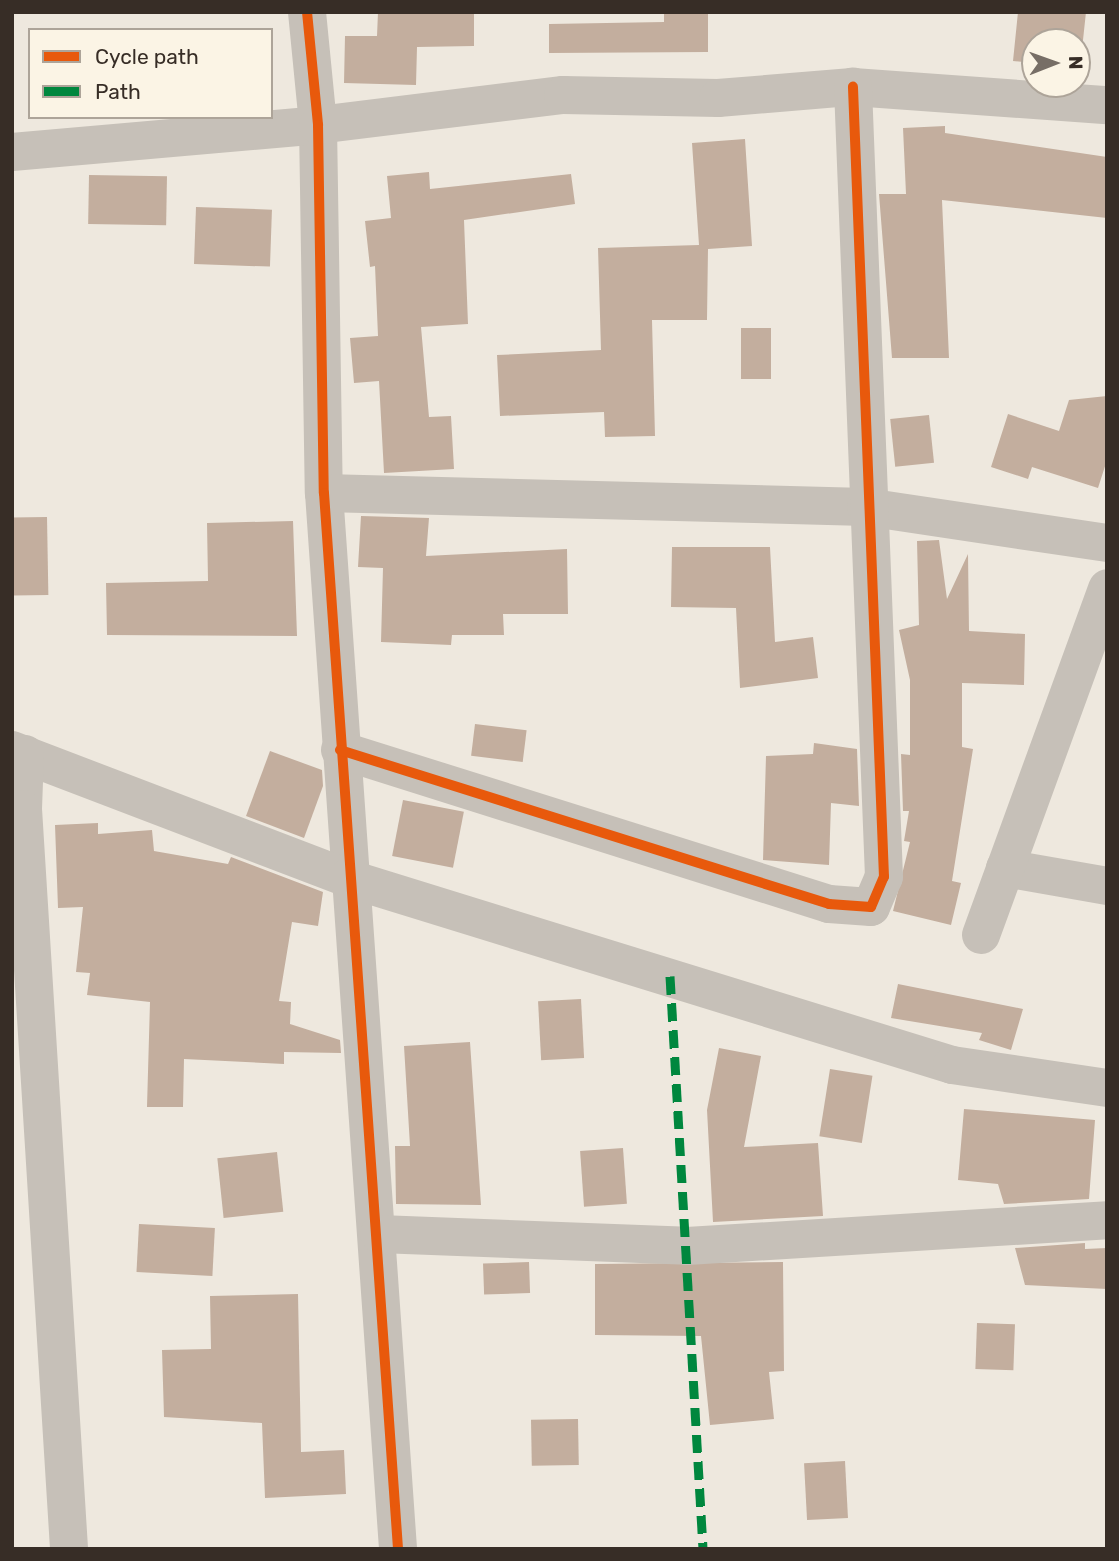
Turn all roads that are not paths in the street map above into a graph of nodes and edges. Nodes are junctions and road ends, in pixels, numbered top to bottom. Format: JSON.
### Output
{"nodes":[{"id":1,"x":307,"y":12,"type":"edge"},
{"id":2,"x":853,"y":87,"type":"junction"},
{"id":3,"x":1107,"y":104,"type":"edge"},
{"id":4,"x":318,"y":125,"type":"junction"},
{"id":5,"x":12,"y":152,"type":"edge"},
{"id":6,"x":324,"y":493,"type":"junction"},
{"id":7,"x":866,"y":507,"type":"junction"},
{"id":8,"x":1107,"y":544,"type":"edge"},
{"id":9,"x":1107,"y":588,"type":"edge"},
{"id":10,"x":1098,"y":633,"type":"edge"},
{"id":11,"x":340,"y":750,"type":"junction"},
{"id":12,"x":19,"y":752,"type":"edge"},
{"id":13,"x":1005,"y":868,"type":"junction"},
{"id":14,"x":347,"y":878,"type":"junction"},
{"id":15,"x":1107,"y":886,"type":"edge"},
{"id":16,"x":981,"y":935,"type":"dead end"},
{"id":17,"x":1107,"y":1088,"type":"edge"},
{"id":18,"x":1107,"y":1220,"type":"edge"},
{"id":19,"x":379,"y":1234,"type":"junction"},
{"id":20,"x":69,"y":1549,"type":"edge"},
{"id":21,"x":398,"y":1549,"type":"edge"}],
"edges":[{"from":1,"to":4,"type":"street"},
{"from":2,"to":3,"type":"street"},
{"from":2,"to":4,"type":"street"},
{"from":2,"to":7,"type":"street"},
{"from":4,"to":5,"type":"street"},
{"from":4,"to":6,"type":"street"},
{"from":6,"to":7,"type":"street"},
{"from":6,"to":11,"type":"street"},
{"from":7,"to":8,"type":"street"},
{"from":7,"to":11,"type":"street"},
{"from":9,"to":10,"type":"street"},
{"from":10,"to":13,"type":"street"},
{"from":11,"to":14,"type":"street"},
{"from":12,"to":14,"type":"street"},
{"from":12,"to":20,"type":"street"},
{"from":13,"to":15,"type":"street"},
{"from":13,"to":16,"type":"street"},
{"from":14,"to":17,"type":"street"},
{"from":14,"to":19,"type":"street"},
{"from":18,"to":19,"type":"street"},
{"from":19,"to":21,"type":"street"}]}
